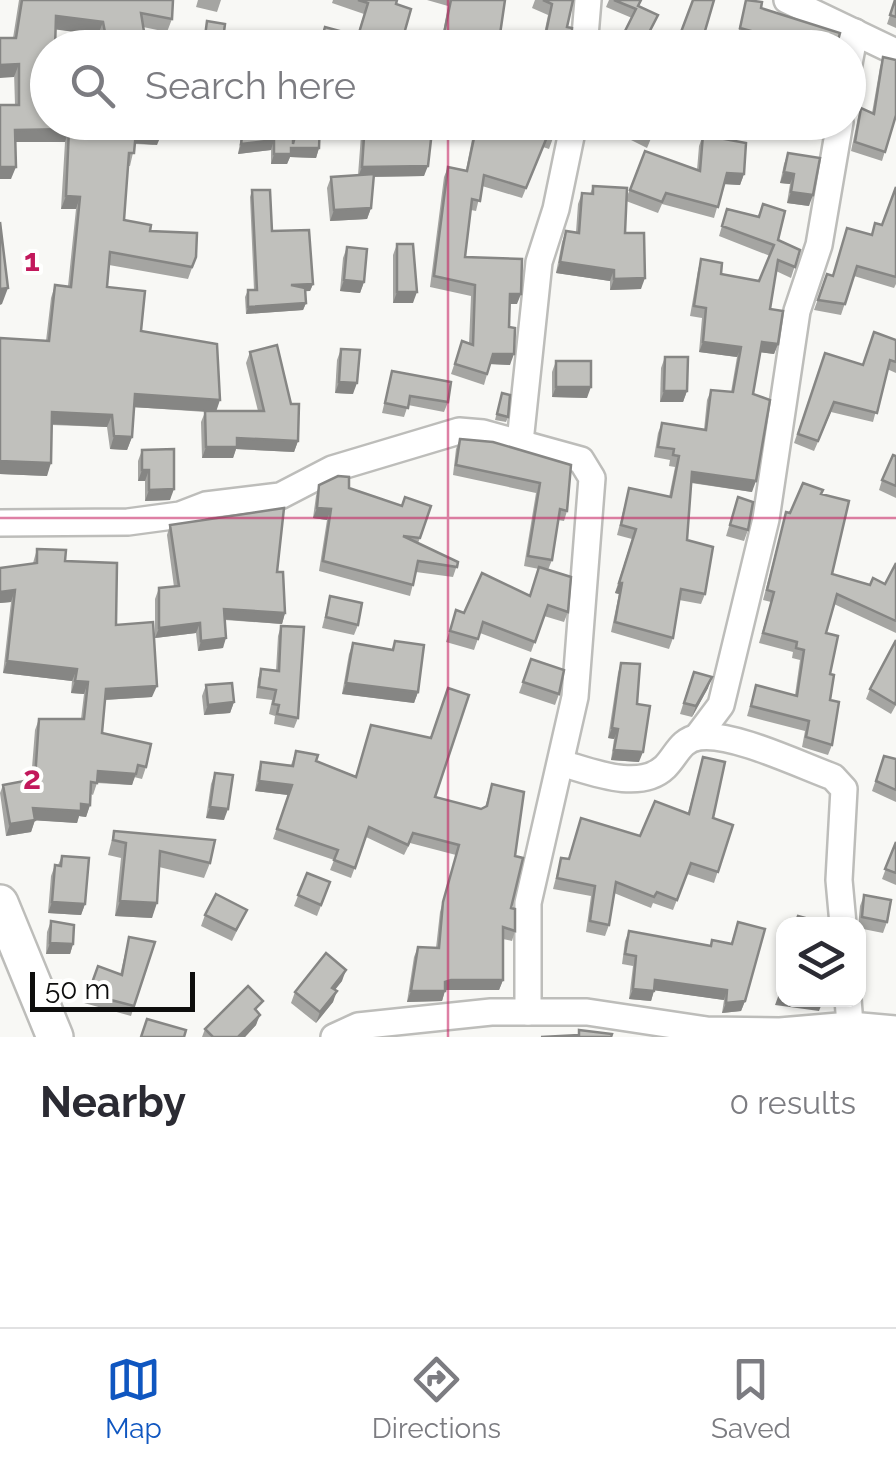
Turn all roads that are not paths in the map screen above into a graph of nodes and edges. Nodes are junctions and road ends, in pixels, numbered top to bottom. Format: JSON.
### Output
{"nodes":[{"id":1,"x":588,"y":0,"type":"edge"},
{"id":2,"x":787,"y":0,"type":"edge"},
{"id":3,"x":586,"y":30,"type":"edge"},
{"id":4,"x":851,"y":30,"type":"edge"},
{"id":5,"x":866,"y":37,"type":"edge"},
{"id":6,"x":896,"y":52,"type":"edge"},
{"id":7,"x":570,"y":140,"type":"edge"},
{"id":8,"x":837,"y":140,"type":"edge"},
{"id":9,"x":520,"y":442,"type":"junction"},
{"id":10,"x":0,"y":523,"type":"edge"},
{"id":11,"x":698,"y":737,"type":"junction"},
{"id":12,"x":561,"y":763,"type":"junction"},
{"id":13,"x":0,"y":903,"type":"edge"},
{"id":14,"x":843,"y":917,"type":"edge"},
{"id":15,"x":849,"y":1012,"type":"edge"},
{"id":16,"x":515,"y":1020,"type":"edge"},
{"id":17,"x":896,"y":1029,"type":"edge"},
{"id":18,"x":56,"y":1037,"type":"edge"},
{"id":19,"x":334,"y":1037,"type":"edge"}],
"edges":[{"from":1,"to":3,"type":"street"},
{"from":2,"to":4,"type":"street"},
{"from":5,"to":6,"type":"street"},
{"from":7,"to":9,"type":"street"},
{"from":8,"to":11,"type":"street"},
{"from":9,"to":10,"type":"street"},
{"from":9,"to":12,"type":"street"},
{"from":11,"to":12,"type":"street"},
{"from":11,"to":14,"type":"street"},
{"from":12,"to":16,"type":"street"},
{"from":13,"to":18,"type":"street"},
{"from":15,"to":16,"type":"street"},
{"from":15,"to":17,"type":"street"},
{"from":16,"to":19,"type":"street"}]}
